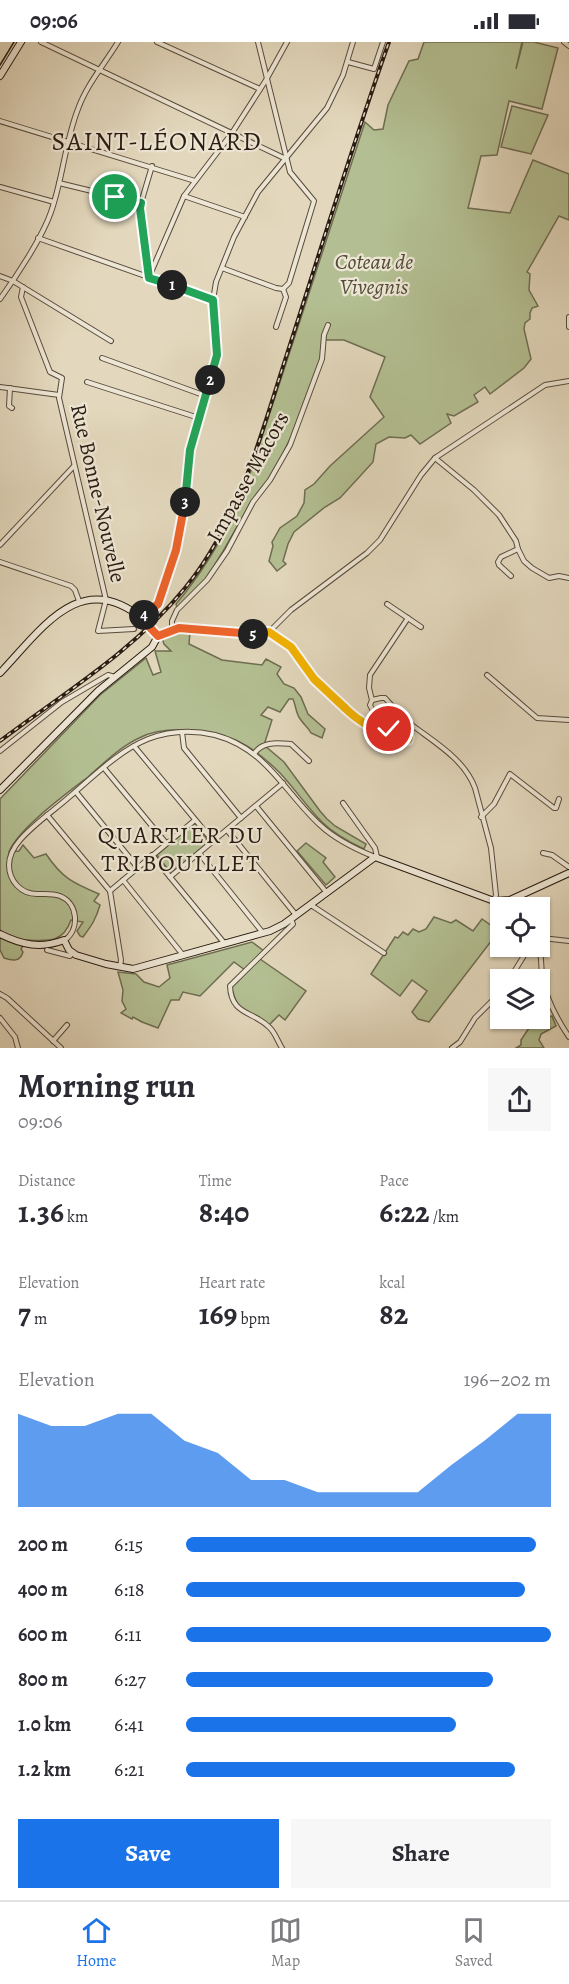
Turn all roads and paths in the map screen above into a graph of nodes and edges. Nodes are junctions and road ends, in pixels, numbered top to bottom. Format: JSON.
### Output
{"nodes":[{"id":1,"x":21,"y":42,"type":"edge"},
{"id":2,"x":41,"y":42,"type":"edge"},
{"id":3,"x":118,"y":42,"type":"edge"},
{"id":4,"x":157,"y":42,"type":"edge"},
{"id":5,"x":258,"y":42,"type":"edge"},
{"id":6,"x":287,"y":42,"type":"edge"},
{"id":7,"x":353,"y":42,"type":"edge"},
{"id":8,"x":383,"y":42,"type":"edge"},
{"id":9,"x":348,"y":62,"type":"junction"},
{"id":10,"x":99,"y":70,"type":"junction"},
{"id":11,"x":0,"y":76,"type":"edge"},
{"id":12,"x":266,"y":80,"type":"junction"},
{"id":13,"x":260,"y":89,"type":"junction"},
{"id":14,"x":0,"y":121,"type":"edge"},
{"id":15,"x":232,"y":133,"type":"junction"},
{"id":16,"x":68,"y":143,"type":"junction"},
{"id":17,"x":286,"y":159,"type":"junction"},
{"id":18,"x":152,"y":166,"type":"junction"},
{"id":19,"x":195,"y":181,"type":"junction"},
{"id":20,"x":59,"y":183,"type":"junction"},
{"id":21,"x":0,"y":187,"type":"edge"},
{"id":22,"x":184,"y":196,"type":"junction"},
{"id":23,"x":54,"y":202,"type":"junction"},
{"id":24,"x":141,"y":203,"type":"junction"},
{"id":25,"x":245,"y":217,"type":"junction"},
{"id":26,"x":38,"y":238,"type":"junction"},
{"id":27,"x":222,"y":268,"type":"junction"},
{"id":28,"x":0,"y":276,"type":"edge"},
{"id":29,"x":149,"y":278,"type":"junction"},
{"id":30,"x":13,"y":281,"type":"junction"},
{"id":31,"x":22,"y":287,"type":"junction"},
{"id":32,"x":283,"y":289,"type":"junction"},
{"id":33,"x":0,"y":299,"type":"edge"},
{"id":34,"x":213,"y":300,"type":"junction"},
{"id":35,"x":569,"y":317,"type":"edge"},
{"id":36,"x":328,"y":325,"type":"dead end"},
{"id":37,"x":276,"y":327,"type":"dead end"},
{"id":38,"x":569,"y":327,"type":"edge"},
{"id":39,"x":111,"y":341,"type":"dead end"},
{"id":40,"x":102,"y":358,"type":"dead end"},
{"id":41,"x":569,"y":381,"type":"edge"},
{"id":42,"x":87,"y":382,"type":"dead end"},
{"id":43,"x":0,"y":387,"type":"edge"},
{"id":44,"x":10,"y":388,"type":"junction"},
{"id":45,"x":58,"y":394,"type":"junction"},
{"id":46,"x":206,"y":396,"type":"junction"},
{"id":47,"x":12,"y":408,"type":"dead end"},
{"id":48,"x":199,"y":418,"type":"junction"},
{"id":49,"x":435,"y":458,"type":"junction"},
{"id":50,"x":74,"y":465,"type":"junction"},
{"id":51,"x":0,"y":545,"type":"edge"},
{"id":52,"x":518,"y":549,"type":"junction"},
{"id":53,"x":0,"y":562,"type":"edge"},
{"id":54,"x":511,"y":576,"type":"dead end"},
{"id":55,"x":569,"y":578,"type":"edge"},
{"id":56,"x":106,"y":600,"type":"junction"},
{"id":57,"x":79,"y":601,"type":"junction"},
{"id":58,"x":387,"y":604,"type":"dead end"},
{"id":59,"x":408,"y":618,"type":"junction"},
{"id":60,"x":143,"y":619,"type":"junction"},
{"id":61,"x":421,"y":627,"type":"dead end"},
{"id":62,"x":134,"y":629,"type":"dead end"},
{"id":63,"x":172,"y":630,"type":"junction"},
{"id":64,"x":269,"y":632,"type":"junction"},
{"id":65,"x":156,"y":634,"type":"junction"},
{"id":66,"x":0,"y":673,"type":"edge"},
{"id":67,"x":487,"y":675,"type":"dead end"},
{"id":68,"x":115,"y":677,"type":"junction"},
{"id":69,"x":372,"y":700,"type":"junction"},
{"id":70,"x":569,"y":720,"type":"edge"},
{"id":71,"x":182,"y":732,"type":"junction"},
{"id":72,"x":134,"y":746,"type":"junction"},
{"id":73,"x":0,"y":751,"type":"edge"},
{"id":74,"x":254,"y":754,"type":"junction"},
{"id":75,"x":309,"y":761,"type":"dead end"},
{"id":76,"x":104,"y":768,"type":"junction"},
{"id":77,"x":283,"y":783,"type":"junction"},
{"id":78,"x":0,"y":790,"type":"edge"},
{"id":79,"x":76,"y":792,"type":"junction"},
{"id":80,"x":559,"y":799,"type":"dead end"},
{"id":81,"x":343,"y":803,"type":"dead end"},
{"id":82,"x":256,"y":806,"type":"junction"},
{"id":83,"x":47,"y":815,"type":"junction"},
{"id":84,"x":481,"y":817,"type":"junction"},
{"id":85,"x":241,"y":818,"type":"junction"},
{"id":86,"x":195,"y":819,"type":"junction"},
{"id":87,"x":227,"y":830,"type":"junction"},
{"id":88,"x":213,"y":841,"type":"junction"},
{"id":89,"x":166,"y":843,"type":"junction"},
{"id":90,"x":199,"y":853,"type":"junction"},
{"id":91,"x":543,"y":853,"type":"dead end"},
{"id":92,"x":152,"y":855,"type":"junction"},
{"id":93,"x":376,"y":857,"type":"junction"},
{"id":94,"x":569,"y":867,"type":"edge"},
{"id":95,"x":138,"y":868,"type":"junction"},
{"id":96,"x":569,"y":873,"type":"edge"},
{"id":97,"x":170,"y":877,"type":"junction"},
{"id":98,"x":123,"y":880,"type":"junction"},
{"id":99,"x":110,"y":891,"type":"junction"},
{"id":100,"x":327,"y":893,"type":"junction"},
{"id":101,"x":497,"y":897,"type":"edge"},
{"id":102,"x":517,"y":897,"type":"edge"},
{"id":103,"x":490,"y":899,"type":"edge"},
{"id":104,"x":311,"y":905,"type":"junction"},
{"id":105,"x":294,"y":917,"type":"junction"},
{"id":106,"x":0,"y":934,"type":"edge"},
{"id":107,"x":263,"y":934,"type":"junction"},
{"id":108,"x":550,"y":938,"type":"edge"},
{"id":109,"x":64,"y":940,"type":"junction"},
{"id":110,"x":569,"y":941,"type":"edge"},
{"id":111,"x":225,"y":944,"type":"junction"},
{"id":112,"x":46,"y":950,"type":"dead end"},
{"id":113,"x":72,"y":953,"type":"junction"},
{"id":114,"x":384,"y":953,"type":"dead end"},
{"id":115,"x":183,"y":956,"type":"junction"},
{"id":116,"x":120,"y":968,"type":"junction"},
{"id":117,"x":0,"y":994,"type":"edge"},
{"id":118,"x":550,"y":1002,"type":"edge"},
{"id":119,"x":490,"y":1003,"type":"edge"},
{"id":120,"x":0,"y":1018,"type":"edge"},
{"id":121,"x":67,"y":1025,"type":"dead end"},
{"id":122,"x":569,"y":1037,"type":"edge"},
{"id":123,"x":53,"y":1041,"type":"junction"},
{"id":124,"x":18,"y":1048,"type":"edge"},
{"id":125,"x":60,"y":1048,"type":"edge"},
{"id":126,"x":282,"y":1048,"type":"edge"},
{"id":127,"x":453,"y":1048,"type":"edge"}],
"edges":[{"from":1,"to":11,"type":"street"},
{"from":2,"to":10,"type":"street"},
{"from":3,"to":10,"type":"street"},
{"from":4,"to":13,"type":"street"},
{"from":5,"to":12,"type":"street"},
{"from":6,"to":12,"type":"street"},
{"from":7,"to":9,"type":"street"},
{"from":8,"to":9,"type":"street"},
{"from":9,"to":17,"type":"street"},
{"from":10,"to":15,"type":"street"},
{"from":10,"to":16,"type":"street"},
{"from":12,"to":13,"type":"street"},
{"from":12,"to":17,"type":"street"},
{"from":13,"to":15,"type":"street"},
{"from":14,"to":16,"type":"street"},
{"from":15,"to":17,"type":"street"},
{"from":15,"to":19,"type":"street"},
{"from":16,"to":18,"type":"street"},
{"from":16,"to":20,"type":"street"},
{"from":17,"to":25,"type":"street"},
{"from":17,"to":32,"type":"street"},
{"from":18,"to":19,"type":"street"},
{"from":18,"to":24,"type":"street"},
{"from":19,"to":22,"type":"street"},
{"from":20,"to":23,"type":"street"},
{"from":20,"to":24,"type":"street"},
{"from":21,"to":23,"type":"street"},
{"from":22,"to":25,"type":"street"},
{"from":22,"to":29,"type":"street"},
{"from":23,"to":26,"type":"street"},
{"from":24,"to":29,"type":"street"},
{"from":25,"to":27,"type":"street"},
{"from":26,"to":29,"type":"street"},
{"from":26,"to":30,"type":"street"},
{"from":27,"to":32,"type":"street"},
{"from":27,"to":34,"type":"street"},
{"from":28,"to":30,"type":"street"},
{"from":29,"to":34,"type":"street"},
{"from":30,"to":31,"type":"street"},
{"from":30,"to":33,"type":"street"},
{"from":31,"to":39,"type":"street"},
{"from":31,"to":45,"type":"street"},
{"from":32,"to":37,"type":"street"},
{"from":34,"to":46,"type":"street"},
{"from":35,"to":38,"type":"street"},
{"from":36,"to":63,"type":"street","name":"Impasse Macors"},
{"from":40,"to":46,"type":"street"},
{"from":41,"to":49,"type":"street"},
{"from":42,"to":48,"type":"street"},
{"from":43,"to":44,"type":"street"},
{"from":44,"to":45,"type":"street"},
{"from":44,"to":47,"type":"street"},
{"from":45,"to":50,"type":"street","name":"Rue Bonne-Nouvelle"},
{"from":46,"to":48,"type":"street"},
{"from":48,"to":60,"type":"street"},
{"from":49,"to":52,"type":"street"},
{"from":49,"to":64,"type":"street"},
{"from":50,"to":51,"type":"street"},
{"from":50,"to":56,"type":"street","name":"Rue Bonne-Nouvelle"},
{"from":52,"to":54,"type":"street"},
{"from":52,"to":55,"type":"street"},
{"from":53,"to":57,"type":"street"},
{"from":56,"to":57,"type":"street"},
{"from":56,"to":60,"type":"street"},
{"from":56,"to":62,"type":"street"},
{"from":57,"to":66,"type":"street"},
{"from":58,"to":59,"type":"street"},
{"from":59,"to":61,"type":"street"},
{"from":59,"to":69,"type":"street"},
{"from":60,"to":65,"type":"street","bridge":true},
{"from":63,"to":64,"type":"street"},
{"from":63,"to":65,"type":"street"},
{"from":64,"to":69,"type":"street"},
{"from":65,"to":68,"type":"street"},
{"from":67,"to":70,"type":"street"},
{"from":68,"to":73,"type":"street"},
{"from":68,"to":78,"type":"street"},
{"from":69,"to":84,"type":"street"},
{"from":71,"to":72,"type":"street"},
{"from":71,"to":74,"type":"street"},
{"from":71,"to":85,"type":"street"},
{"from":72,"to":76,"type":"street"},
{"from":72,"to":86,"type":"street"},
{"from":74,"to":75,"type":"street"},
{"from":74,"to":77,"type":"street"},
{"from":76,"to":79,"type":"street"},
{"from":76,"to":89,"type":"street"},
{"from":77,"to":82,"type":"street"},
{"from":77,"to":93,"type":"street"},
{"from":79,"to":83,"type":"street"},
{"from":79,"to":95,"type":"street"},
{"from":80,"to":84,"type":"street"},
{"from":81,"to":93,"type":"street"},
{"from":82,"to":85,"type":"street"},
{"from":82,"to":100,"type":"street"},
{"from":83,"to":99,"type":"street"},
{"from":83,"to":109,"type":"street"},
{"from":84,"to":101,"type":"street"},
{"from":85,"to":87,"type":"street"},
{"from":86,"to":88,"type":"street"},
{"from":86,"to":89,"type":"street"},
{"from":87,"to":88,"type":"street"},
{"from":87,"to":105,"type":"street"},
{"from":88,"to":90,"type":"street"},
{"from":89,"to":92,"type":"street"},
{"from":90,"to":97,"type":"street"},
{"from":90,"to":107,"type":"street"},
{"from":91,"to":94,"type":"street"},
{"from":92,"to":95,"type":"street"},
{"from":92,"to":97,"type":"street"},
{"from":93,"to":100,"type":"street"},
{"from":93,"to":103,"type":"street"},
{"from":95,"to":98,"type":"street"},
{"from":96,"to":102,"type":"street"},
{"from":97,"to":111,"type":"street"},
{"from":98,"to":99,"type":"street"},
{"from":98,"to":115,"type":"street"},
{"from":99,"to":116,"type":"street"},
{"from":100,"to":104,"type":"street"},
{"from":104,"to":105,"type":"street"},
{"from":104,"to":114,"type":"street"},
{"from":105,"to":107,"type":"street"},
{"from":105,"to":126,"type":"street"},
{"from":106,"to":109,"type":"street"},
{"from":107,"to":111,"type":"street"},
{"from":108,"to":110,"type":"street"},
{"from":109,"to":113,"type":"street"},
{"from":111,"to":115,"type":"street"},
{"from":112,"to":113,"type":"street"},
{"from":113,"to":116,"type":"street"},
{"from":115,"to":116,"type":"street"},
{"from":117,"to":123,"type":"street"},
{"from":118,"to":122,"type":"street"},
{"from":119,"to":127,"type":"street"},
{"from":120,"to":124,"type":"street"},
{"from":121,"to":123,"type":"street"},
{"from":123,"to":125,"type":"street"}]}
